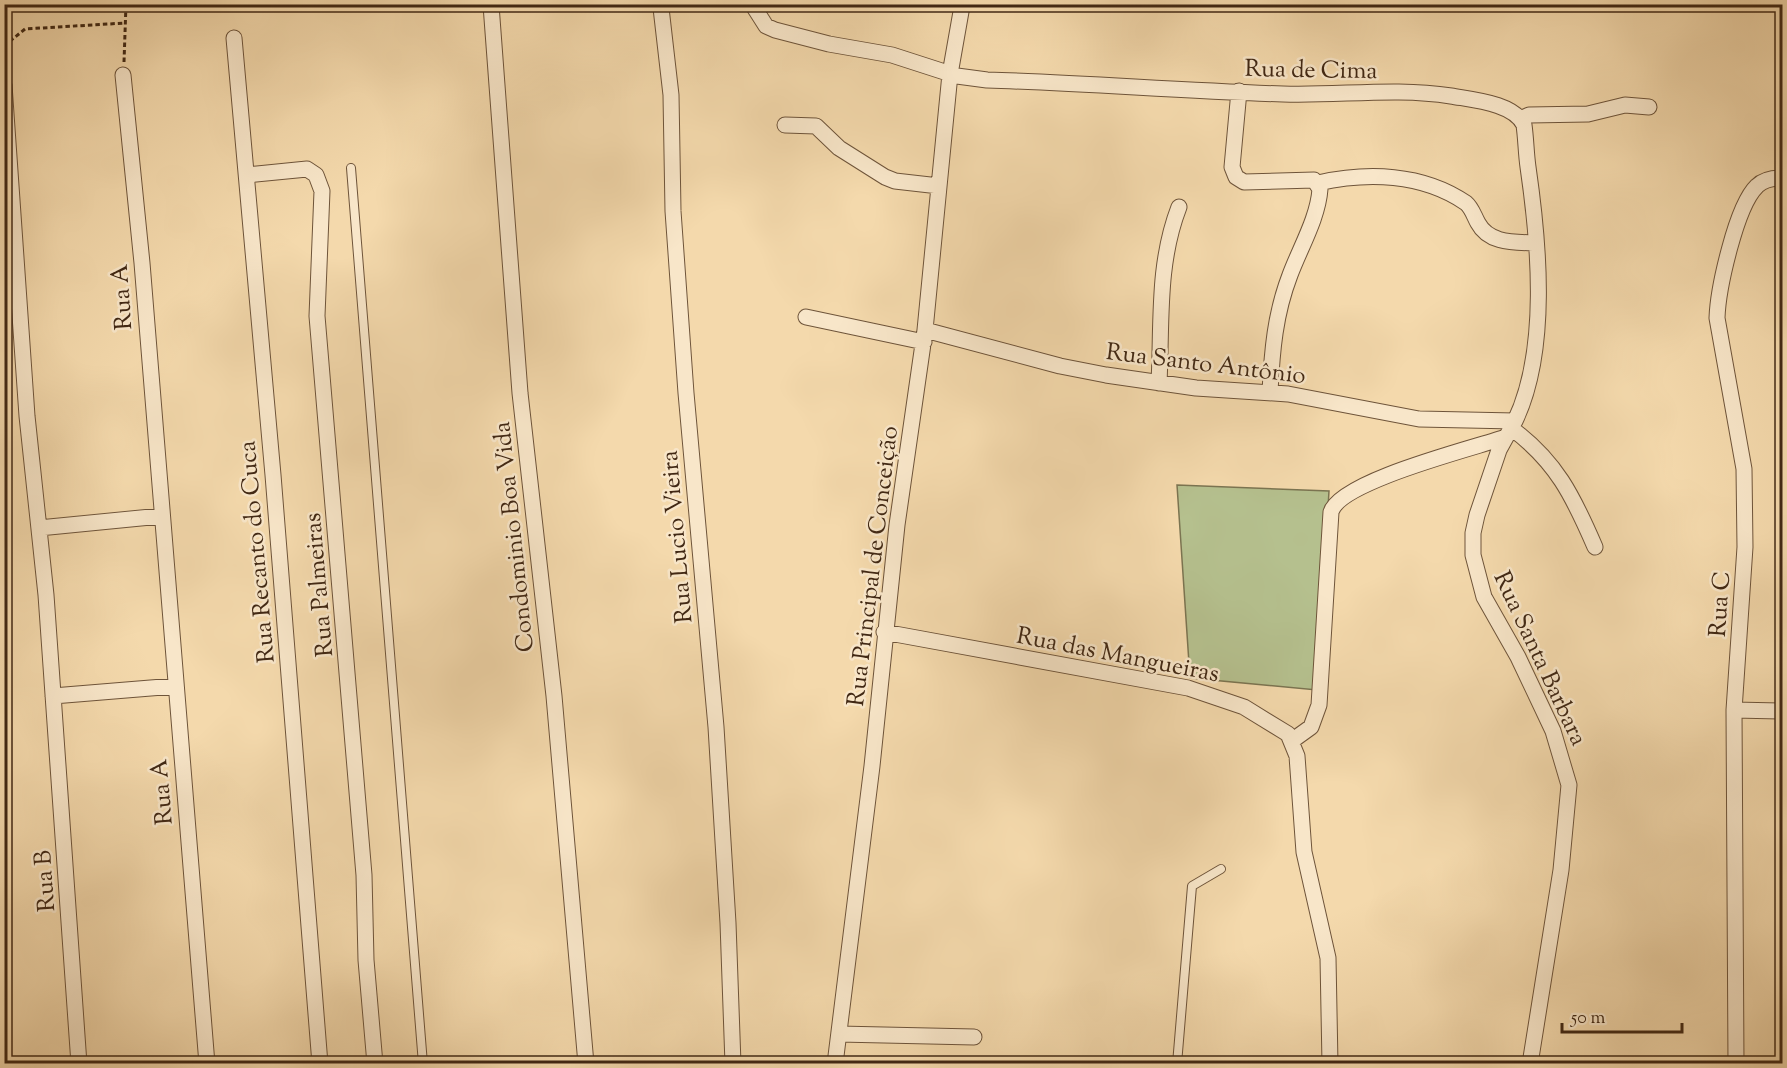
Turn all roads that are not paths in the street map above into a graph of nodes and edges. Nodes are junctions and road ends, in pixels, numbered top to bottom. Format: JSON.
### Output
{"nodes":[{"id":1,"x":753,"y":4,"type":"edge"},
{"id":2,"x":491,"y":5,"type":"edge"},
{"id":3,"x":962,"y":6,"type":"edge"},
{"id":4,"x":661,"y":8,"type":"dead end"},
{"id":5,"x":234,"y":38,"type":"dead end"},
{"id":6,"x":950,"y":74,"type":"junction"},
{"id":7,"x":123,"y":75,"type":"road end"},
{"id":8,"x":4,"y":85,"type":"edge"},
{"id":9,"x":1239,"y":92,"type":"junction"},
{"id":10,"x":1649,"y":107,"type":"dead end"},
{"id":11,"x":1520,"y":119,"type":"junction"},
{"id":12,"x":785,"y":125,"type":"dead end"},
{"id":13,"x":351,"y":168,"type":"dead end"},
{"id":14,"x":247,"y":175,"type":"junction"},
{"id":15,"x":1782,"y":177,"type":"edge"},
{"id":16,"x":1318,"y":183,"type":"junction"},
{"id":17,"x":939,"y":186,"type":"junction"},
{"id":18,"x":1179,"y":207,"type":"dead end"},
{"id":19,"x":1536,"y":243,"type":"junction"},
{"id":20,"x":807,"y":317,"type":"dead end"},
{"id":21,"x":924,"y":336,"type":"junction"},
{"id":22,"x":1159,"y":383,"type":"junction"},
{"id":23,"x":1270,"y":392,"type":"junction"},
{"id":24,"x":1511,"y":428,"type":"junction"},
{"id":25,"x":160,"y":516,"type":"junction"},
{"id":26,"x":39,"y":528,"type":"junction"},
{"id":27,"x":1595,"y":547,"type":"dead end"},
{"id":28,"x":884,"y":632,"type":"junction"},
{"id":29,"x":175,"y":686,"type":"junction"},
{"id":30,"x":54,"y":696,"type":"junction"},
{"id":31,"x":1734,"y":710,"type":"junction"},
{"id":32,"x":1782,"y":711,"type":"edge"},
{"id":33,"x":1293,"y":740,"type":"junction"},
{"id":34,"x":1221,"y":869,"type":"dead end"},
{"id":35,"x":839,"y":1034,"type":"junction"},
{"id":36,"x":974,"y":1037,"type":"dead end"},
{"id":37,"x":79,"y":1064,"type":"edge"},
{"id":38,"x":207,"y":1064,"type":"edge"},
{"id":39,"x":320,"y":1064,"type":"edge"},
{"id":40,"x":375,"y":1064,"type":"edge"},
{"id":41,"x":423,"y":1064,"type":"edge"},
{"id":42,"x":586,"y":1064,"type":"edge"},
{"id":43,"x":733,"y":1064,"type":"edge"},
{"id":44,"x":835,"y":1064,"type":"edge"},
{"id":45,"x":1177,"y":1064,"type":"edge"},
{"id":46,"x":1330,"y":1064,"type":"edge"},
{"id":47,"x":1530,"y":1064,"type":"edge"},
{"id":48,"x":1736,"y":1064,"type":"edge"}],
"edges":[{"from":1,"to":6,"type":"street","name":"Rua de Cima"},
{"from":2,"to":42,"type":"street","name":"Condominio Boa Vida"},
{"from":3,"to":6,"type":"street","name":"Rua Principal de Conceição"},
{"from":4,"to":43,"type":"street","name":"Rua Lucio Vieira"},
{"from":5,"to":14,"type":"street","name":"Rua Recanto do Cuca"},
{"from":6,"to":9,"type":"street","name":"Rua de Cima"},
{"from":6,"to":17,"type":"street","name":"Rua Principal de Conceição"},
{"from":7,"to":25,"type":"street","name":"Rua A"},
{"from":8,"to":26,"type":"street","name":"Rua B"},
{"from":9,"to":11,"type":"street","name":"Rua de Cima"},
{"from":9,"to":16,"type":"street"},
{"from":10,"to":11,"type":"street"},
{"from":11,"to":19,"type":"street"},
{"from":12,"to":17,"type":"street"},
{"from":13,"to":41,"type":"lane"},
{"from":14,"to":39,"type":"street","name":"Rua Recanto do Cuca"},
{"from":14,"to":40,"type":"street","name":"Rua Palmeiras"},
{"from":15,"to":31,"type":"street","name":"Rua C"},
{"from":16,"to":19,"type":"street"},
{"from":16,"to":23,"type":"street"},
{"from":17,"to":21,"type":"street","name":"Rua Principal de Conceição"},
{"from":18,"to":22,"type":"street"},
{"from":19,"to":24,"type":"street"},
{"from":20,"to":21,"type":"street","name":"Rua Santo Antônio"},
{"from":21,"to":22,"type":"street","name":"Rua Santo Antônio"},
{"from":21,"to":28,"type":"street","name":"Rua Principal de Conceição"},
{"from":22,"to":23,"type":"street","name":"Rua Santo Antônio"},
{"from":23,"to":24,"type":"street","name":"Rua Santo Antônio"},
{"from":24,"to":27,"type":"street"},
{"from":24,"to":33,"type":"street"},
{"from":24,"to":47,"type":"street","name":"Rua Santa Barbara"},
{"from":25,"to":26,"type":"street"},
{"from":25,"to":29,"type":"street","name":"Rua A"},
{"from":26,"to":30,"type":"street","name":"Rua B"},
{"from":28,"to":33,"type":"street","name":"Rua das Mangueiras"},
{"from":28,"to":35,"type":"street","name":"Rua Principal de Conceição"},
{"from":29,"to":30,"type":"street"},
{"from":29,"to":38,"type":"street","name":"Rua A"},
{"from":30,"to":37,"type":"street","name":"Rua B"},
{"from":31,"to":32,"type":"street"},
{"from":31,"to":48,"type":"street","name":"Rua C"},
{"from":33,"to":46,"type":"street"},
{"from":34,"to":45,"type":"lane"},
{"from":35,"to":36,"type":"street"},
{"from":35,"to":44,"type":"street","name":"Rua Principal de Conceição"}]}
